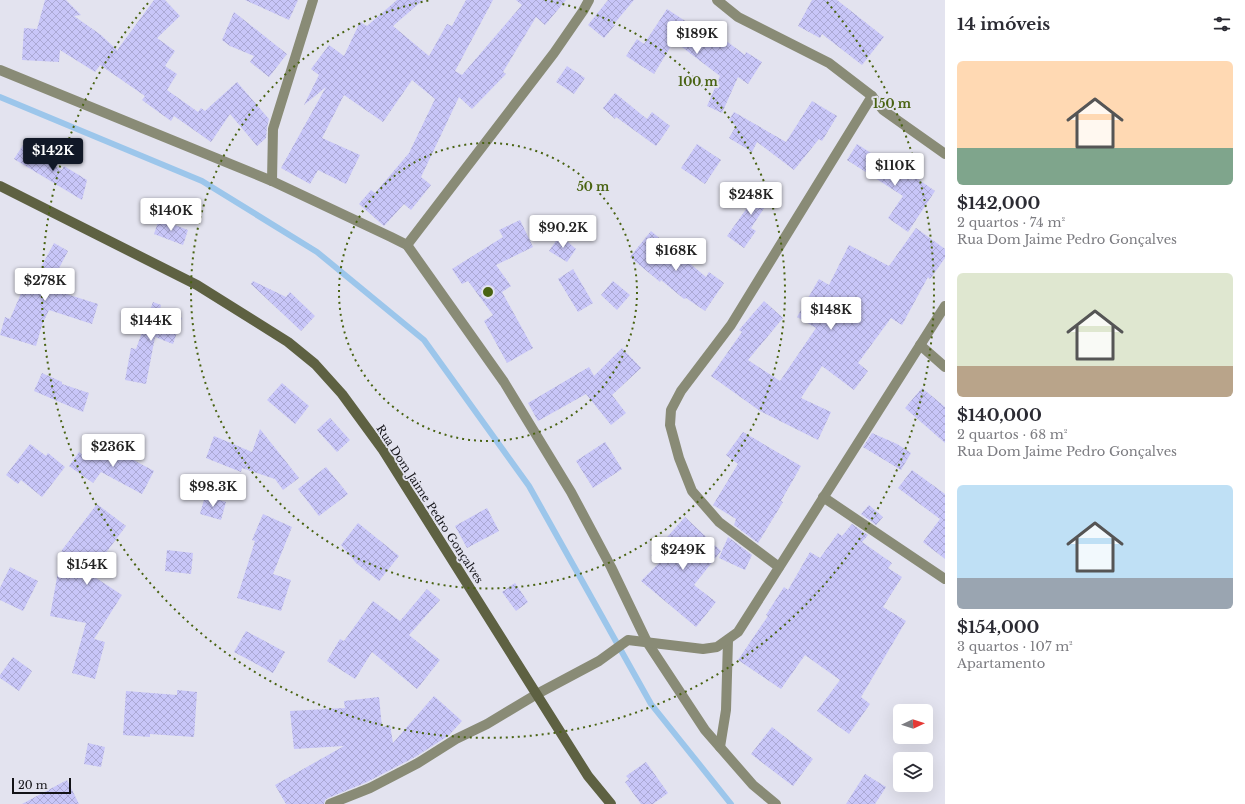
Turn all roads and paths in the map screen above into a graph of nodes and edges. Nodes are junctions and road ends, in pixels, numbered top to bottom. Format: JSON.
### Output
{"nodes":[{"id":1,"x":313,"y":0,"type":"edge"},
{"id":2,"x":589,"y":0,"type":"edge"},
{"id":3,"x":717,"y":0,"type":"edge"},
{"id":4,"x":0,"y":70,"type":"edge"},
{"id":5,"x":872,"y":96,"type":"junction"},
{"id":6,"x":945,"y":154,"type":"edge"},
{"id":7,"x":272,"y":181,"type":"junction"},
{"id":8,"x":0,"y":186,"type":"edge"},
{"id":9,"x":408,"y":245,"type":"junction"},
{"id":10,"x":945,"y":306,"type":"edge"},
{"id":11,"x":920,"y":345,"type":"junction"},
{"id":12,"x":945,"y":367,"type":"edge"},
{"id":13,"x":823,"y":497,"type":"junction"},
{"id":14,"x":779,"y":567,"type":"junction"},
{"id":15,"x":945,"y":579,"type":"edge"},
{"id":16,"x":728,"y":640,"type":"junction"},
{"id":17,"x":647,"y":642,"type":"junction"},
{"id":18,"x":537,"y":694,"type":"junction"},
{"id":19,"x":720,"y":747,"type":"junction"},
{"id":20,"x":330,"y":804,"type":"edge"},
{"id":21,"x":611,"y":804,"type":"edge"},
{"id":22,"x":776,"y":804,"type":"edge"}],
"edges":[{"from":1,"to":7,"type":"street"},
{"from":2,"to":9,"type":"street"},
{"from":3,"to":5,"type":"street"},
{"from":4,"to":7,"type":"street"},
{"from":5,"to":6,"type":"street"},
{"from":5,"to":14,"type":"street"},
{"from":7,"to":9,"type":"street"},
{"from":8,"to":18,"type":"main road","name":"Rua Dom Jaime Pedro Gonçalves"},
{"from":9,"to":17,"type":"street"},
{"from":10,"to":11,"type":"street"},
{"from":11,"to":12,"type":"street"},
{"from":11,"to":13,"type":"street"},
{"from":13,"to":14,"type":"street"},
{"from":13,"to":15,"type":"street"},
{"from":14,"to":16,"type":"street"},
{"from":16,"to":17,"type":"street"},
{"from":16,"to":19,"type":"street"},
{"from":17,"to":18,"type":"street"},
{"from":17,"to":19,"type":"street"},
{"from":18,"to":20,"type":"street"},
{"from":18,"to":21,"type":"main road","name":"Rua Dom Jaime Pedro Gonçalves"},
{"from":19,"to":22,"type":"street"}]}
